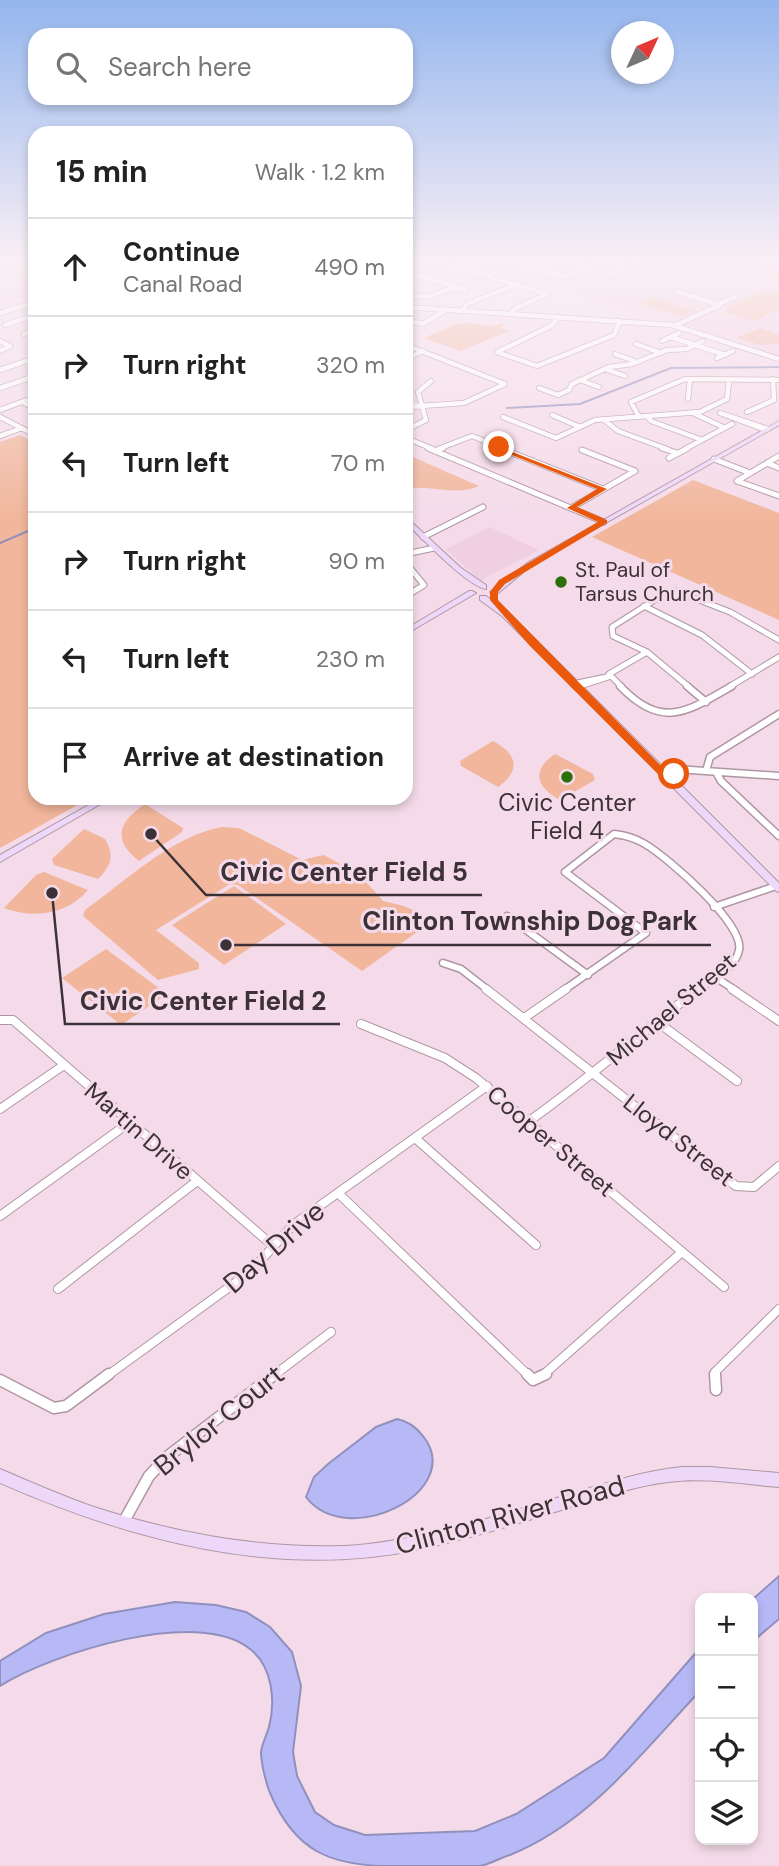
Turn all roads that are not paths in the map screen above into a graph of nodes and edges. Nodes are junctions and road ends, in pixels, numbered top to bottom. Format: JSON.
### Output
{"nodes":[{"id":1,"x":415,"y":348,"type":"edge"},
{"id":2,"x":505,"y":348,"type":"edge"},
{"id":3,"x":581,"y":348,"type":"edge"},
{"id":4,"x":648,"y":348,"type":"edge"},
{"id":5,"x":682,"y":348,"type":"edge"},
{"id":6,"x":704,"y":348,"type":"edge"},
{"id":7,"x":745,"y":348,"type":"edge"},
{"id":8,"x":423,"y":351,"type":"junction"},
{"id":9,"x":733,"y":351,"type":"dead end"},
{"id":10,"x":662,"y":353,"type":"junction"},
{"id":11,"x":615,"y":354,"type":"dead end"},
{"id":12,"x":725,"y":355,"type":"junction"},
{"id":13,"x":413,"y":356,"type":"edge"},
{"id":14,"x":717,"y":359,"type":"dead end"},
{"id":15,"x":779,"y":359,"type":"edge"},
{"id":16,"x":28,"y":360,"type":"edge"},
{"id":17,"x":638,"y":362,"type":"junction"},
{"id":18,"x":604,"y":369,"type":"junction"},
{"id":19,"x":0,"y":370,"type":"edge"},
{"id":20,"x":625,"y":376,"type":"dead end"},
{"id":21,"x":28,"y":378,"type":"edge"},
{"id":22,"x":690,"y":379,"type":"junction"},
{"id":23,"x":776,"y":379,"type":"edge"},
{"id":24,"x":580,"y":380,"type":"junction"},
{"id":25,"x":431,"y":381,"type":"dead end"},
{"id":26,"x":729,"y":381,"type":"junction"},
{"id":27,"x":599,"y":387,"type":"dead end"},
{"id":28,"x":0,"y":388,"type":"edge"},
{"id":29,"x":539,"y":388,"type":"dead end"},
{"id":30,"x":688,"y":399,"type":"dead end"},
{"id":31,"x":28,"y":400,"type":"edge"},
{"id":32,"x":22,"y":402,"type":"junction"},
{"id":33,"x":28,"y":405,"type":"edge"},
{"id":34,"x":422,"y":406,"type":"junction"},
{"id":35,"x":413,"y":407,"type":"edge"},
{"id":36,"x":709,"y":409,"type":"junction"},
{"id":37,"x":0,"y":410,"type":"edge"},
{"id":38,"x":747,"y":412,"type":"dead end"},
{"id":39,"x":693,"y":413,"type":"junction"},
{"id":40,"x":552,"y":415,"type":"dead end"},
{"id":41,"x":0,"y":416,"type":"edge"},
{"id":42,"x":639,"y":416,"type":"junction"},
{"id":43,"x":647,"y":416,"type":"junction"},
{"id":44,"x":503,"y":417,"type":"dead end"},
{"id":45,"x":603,"y":419,"type":"junction"},
{"id":46,"x":595,"y":420,"type":"junction"},
{"id":47,"x":566,"y":421,"type":"junction"},
{"id":48,"x":779,"y":423,"type":"edge"},
{"id":49,"x":732,"y":424,"type":"dead end"},
{"id":50,"x":413,"y":427,"type":"edge"},
{"id":51,"x":580,"y":427,"type":"junction"},
{"id":52,"x":22,"y":428,"type":"junction"},
{"id":53,"x":725,"y":428,"type":"junction"},
{"id":54,"x":767,"y":430,"type":"junction"},
{"id":55,"x":28,"y":431,"type":"edge"},
{"id":56,"x":0,"y":436,"type":"edge"},
{"id":57,"x":702,"y":440,"type":"junction"},
{"id":58,"x":413,"y":441,"type":"edge"},
{"id":59,"x":582,"y":450,"type":"dead end"},
{"id":60,"x":434,"y":451,"type":"junction"},
{"id":61,"x":677,"y":453,"type":"junction"},
{"id":62,"x":779,"y":457,"type":"edge"},
{"id":63,"x":669,"y":458,"type":"dead end"},
{"id":64,"x":717,"y":458,"type":"junction"},
{"id":65,"x":766,"y":463,"type":"junction"},
{"id":66,"x":779,"y":468,"type":"edge"},
{"id":67,"x":752,"y":472,"type":"junction"},
{"id":68,"x":603,"y":489,"type":"junction"},
{"id":69,"x":779,"y":496,"type":"edge"},
{"id":70,"x":483,"y":508,"type":"dead end"},
{"id":71,"x":571,"y":508,"type":"junction"},
{"id":72,"x":604,"y":522,"type":"junction"},
{"id":73,"x":413,"y":526,"type":"edge"},
{"id":74,"x":423,"y":537,"type":"junction"},
{"id":75,"x":434,"y":548,"type":"junction"},
{"id":76,"x":413,"y":552,"type":"edge"},
{"id":77,"x":413,"y":572,"type":"edge"},
{"id":78,"x":470,"y":579,"type":"junction"},
{"id":79,"x":502,"y":582,"type":"junction"},
{"id":80,"x":484,"y":587,"type":"junction"},
{"id":81,"x":413,"y":592,"type":"edge"},
{"id":82,"x":477,"y":594,"type":"junction"},
{"id":83,"x":493,"y":594,"type":"junction"},
{"id":84,"x":497,"y":606,"type":"junction"},
{"id":85,"x":645,"y":606,"type":"junction"},
{"id":86,"x":413,"y":628,"type":"edge"},
{"id":87,"x":779,"y":640,"type":"edge"},
{"id":88,"x":647,"y":652,"type":"junction"},
{"id":89,"x":779,"y":657,"type":"edge"},
{"id":90,"x":752,"y":674,"type":"junction"},
{"id":91,"x":611,"y":676,"type":"junction"},
{"id":92,"x":575,"y":686,"type":"junction"},
{"id":93,"x":706,"y":702,"type":"junction"},
{"id":94,"x":778,"y":717,"type":"edge"},
{"id":95,"x":706,"y":771,"type":"junction"},
{"id":96,"x":716,"y":772,"type":"junction"},
{"id":97,"x":664,"y":775,"type":"junction"},
{"id":98,"x":779,"y":776,"type":"edge"},
{"id":99,"x":95,"y":805,"type":"edge"},
{"id":100,"x":779,"y":836,"type":"edge"},
{"id":101,"x":0,"y":859,"type":"edge"},
{"id":102,"x":777,"y":887,"type":"edge"},
{"id":103,"x":714,"y":907,"type":"junction"},
{"id":104,"x":507,"y":916,"type":"dead end"},
{"id":105,"x":443,"y":963,"type":"dead end"},
{"id":106,"x":588,"y":975,"type":"junction"},
{"id":107,"x":715,"y":977,"type":"junction"},
{"id":108,"x":524,"y":1018,"type":"junction"},
{"id":109,"x":3,"y":1019,"type":"edge"},
{"id":110,"x":656,"y":1021,"type":"junction"},
{"id":111,"x":779,"y":1021,"type":"edge"},
{"id":112,"x":360,"y":1024,"type":"dead end"},
{"id":113,"x":64,"y":1065,"type":"junction"},
{"id":114,"x":595,"y":1074,"type":"junction"},
{"id":115,"x":737,"y":1081,"type":"dead end"},
{"id":116,"x":487,"y":1087,"type":"junction"},
{"id":117,"x":0,"y":1109,"type":"edge"},
{"id":118,"x":130,"y":1122,"type":"junction"},
{"id":119,"x":528,"y":1122,"type":"junction"},
{"id":120,"x":415,"y":1138,"type":"junction"},
{"id":121,"x":779,"y":1166,"type":"edge"},
{"id":122,"x":197,"y":1181,"type":"junction"},
{"id":123,"x":338,"y":1193,"type":"junction"},
{"id":124,"x":0,"y":1216,"type":"edge"},
{"id":125,"x":272,"y":1245,"type":"junction"},
{"id":126,"x":537,"y":1245,"type":"dead end"},
{"id":127,"x":682,"y":1252,"type":"junction"},
{"id":128,"x":724,"y":1287,"type":"dead end"},
{"id":129,"x":58,"y":1289,"type":"dead end"},
{"id":130,"x":779,"y":1309,"type":"edge"},
{"id":131,"x":331,"y":1332,"type":"dead end"},
{"id":132,"x":0,"y":1380,"type":"edge"},
{"id":133,"x":716,"y":1390,"type":"dead end"},
{"id":134,"x":0,"y":1476,"type":"edge"},
{"id":135,"x":779,"y":1480,"type":"edge"},
{"id":136,"x":123,"y":1523,"type":"junction"}],
"edges":[{"from":1,"to":8,"type":"street"},
{"from":2,"to":3,"type":"street"},
{"from":4,"to":10,"type":"street"},
{"from":5,"to":10,"type":"street"},
{"from":6,"to":12,"type":"street"},
{"from":7,"to":15,"type":"street"},
{"from":8,"to":13,"type":"street"},
{"from":8,"to":34,"type":"street"},
{"from":9,"to":12,"type":"street"},
{"from":10,"to":17,"type":"street"},
{"from":11,"to":17,"type":"street"},
{"from":12,"to":14,"type":"street"},
{"from":16,"to":19,"type":"street"},
{"from":17,"to":18,"type":"street"},
{"from":18,"to":20,"type":"street"},
{"from":18,"to":24,"type":"street"},
{"from":21,"to":28,"type":"street"},
{"from":22,"to":26,"type":"street"},
{"from":22,"to":30,"type":"street"},
{"from":22,"to":42,"type":"street"},
{"from":23,"to":26,"type":"street"},
{"from":23,"to":38,"type":"street"},
{"from":24,"to":27,"type":"street"},
{"from":24,"to":29,"type":"street"},
{"from":25,"to":34,"type":"street"},
{"from":26,"to":36,"type":"street"},
{"from":31,"to":32,"type":"street"},
{"from":32,"to":33,"type":"street"},
{"from":32,"to":37,"type":"street"},
{"from":34,"to":35,"type":"street"},
{"from":34,"to":50,"type":"street"},
{"from":36,"to":39,"type":"street"},
{"from":36,"to":54,"type":"street"},
{"from":39,"to":43,"type":"street"},
{"from":39,"to":53,"type":"street"},
{"from":40,"to":47,"type":"street"},
{"from":41,"to":52,"type":"street"},
{"from":42,"to":43,"type":"street"},
{"from":42,"to":45,"type":"street"},
{"from":43,"to":57,"type":"street"},
{"from":44,"to":51,"type":"street"},
{"from":45,"to":46,"type":"street"},
{"from":45,"to":61,"type":"street"},
{"from":46,"to":47,"type":"street"},
{"from":46,"to":51,"type":"street"},
{"from":47,"to":51,"type":"street"},
{"from":48,"to":54,"type":"street"},
{"from":49,"to":53,"type":"street"},
{"from":52,"to":55,"type":"street"},
{"from":52,"to":56,"type":"street"},
{"from":53,"to":57,"type":"street"},
{"from":54,"to":64,"type":"street"},
{"from":57,"to":61,"type":"street"},
{"from":58,"to":60,"type":"street"},
{"from":59,"to":68,"type":"street"},
{"from":60,"to":68,"type":"street"},
{"from":60,"to":71,"type":"street"},
{"from":61,"to":63,"type":"street"},
{"from":62,"to":65,"type":"street"},
{"from":64,"to":67,"type":"street"},
{"from":64,"to":72,"type":"street"},
{"from":65,"to":66,"type":"street"},
{"from":65,"to":67,"type":"street"},
{"from":67,"to":69,"type":"street"},
{"from":68,"to":71,"type":"street"},
{"from":70,"to":74,"type":"street"},
{"from":71,"to":72,"type":"street"},
{"from":72,"to":79,"type":"street"},
{"from":73,"to":74,"type":"street"},
{"from":74,"to":75,"type":"street"},
{"from":75,"to":76,"type":"street"},
{"from":75,"to":78,"type":"street"},
{"from":77,"to":81,"type":"street"},
{"from":78,"to":80,"type":"street"},
{"from":78,"to":82,"type":"street"},
{"from":79,"to":80,"type":"street"},
{"from":79,"to":83,"type":"street"},
{"from":80,"to":82,"type":"street"},
{"from":80,"to":83,"type":"street"},
{"from":82,"to":83,"type":"street"},
{"from":82,"to":84,"type":"street"},
{"from":82,"to":86,"type":"street"},
{"from":83,"to":84,"type":"street"},
{"from":84,"to":92,"type":"street"},
{"from":85,"to":87,"type":"street"},
{"from":85,"to":88,"type":"street"},
{"from":85,"to":90,"type":"street"},
{"from":88,"to":91,"type":"street"},
{"from":88,"to":93,"type":"street"},
{"from":89,"to":90,"type":"street"},
{"from":90,"to":93,"type":"street"},
{"from":91,"to":92,"type":"street"},
{"from":91,"to":93,"type":"street"},
{"from":92,"to":97,"type":"street"},
{"from":94,"to":95,"type":"street"},
{"from":95,"to":96,"type":"street"},
{"from":95,"to":97,"type":"street"},
{"from":96,"to":98,"type":"street"},
{"from":96,"to":100,"type":"street"},
{"from":97,"to":102,"type":"street"},
{"from":99,"to":101,"type":"street"},
{"from":102,"to":103,"type":"street"},
{"from":103,"to":106,"type":"street","name":"Michael Street"},
{"from":103,"to":107,"type":"street","name":"Michael Street"},
{"from":104,"to":106,"type":"street"},
{"from":105,"to":108,"type":"street","name":"Lloyd Street"},
{"from":106,"to":108,"type":"street"},
{"from":107,"to":110,"type":"street","name":"Michael Street"},
{"from":107,"to":111,"type":"street"},
{"from":108,"to":114,"type":"street","name":"Lloyd Street"},
{"from":109,"to":113,"type":"street","name":"Martin Drive"},
{"from":110,"to":114,"type":"street","name":"Michael Street"},
{"from":110,"to":115,"type":"street"},
{"from":112,"to":116,"type":"street","name":"Cooper Street"},
{"from":113,"to":117,"type":"street"},
{"from":113,"to":118,"type":"street","name":"Martin Drive"},
{"from":114,"to":119,"type":"street","name":"Michael Street"},
{"from":114,"to":121,"type":"street","name":"Lloyd Street"},
{"from":116,"to":119,"type":"street","name":"Cooper Street"},
{"from":116,"to":120,"type":"street","name":"Day Drive"},
{"from":118,"to":122,"type":"street","name":"Martin Drive"},
{"from":118,"to":124,"type":"street"},
{"from":119,"to":127,"type":"street","name":"Cooper Street"},
{"from":120,"to":123,"type":"street","name":"Day Drive"},
{"from":120,"to":126,"type":"street"},
{"from":122,"to":125,"type":"street","name":"Martin Drive"},
{"from":122,"to":129,"type":"street"},
{"from":123,"to":125,"type":"street","name":"Day Drive"},
{"from":123,"to":127,"type":"street"},
{"from":125,"to":132,"type":"street","name":"Day Drive"},
{"from":127,"to":128,"type":"street","name":"Cooper Street"},
{"from":130,"to":133,"type":"street"},
{"from":131,"to":136,"type":"street","name":"Brylor Court"},
{"from":134,"to":136,"type":"street","name":"Clinton River Road"},
{"from":135,"to":136,"type":"street","name":"Clinton River Road"}]}
